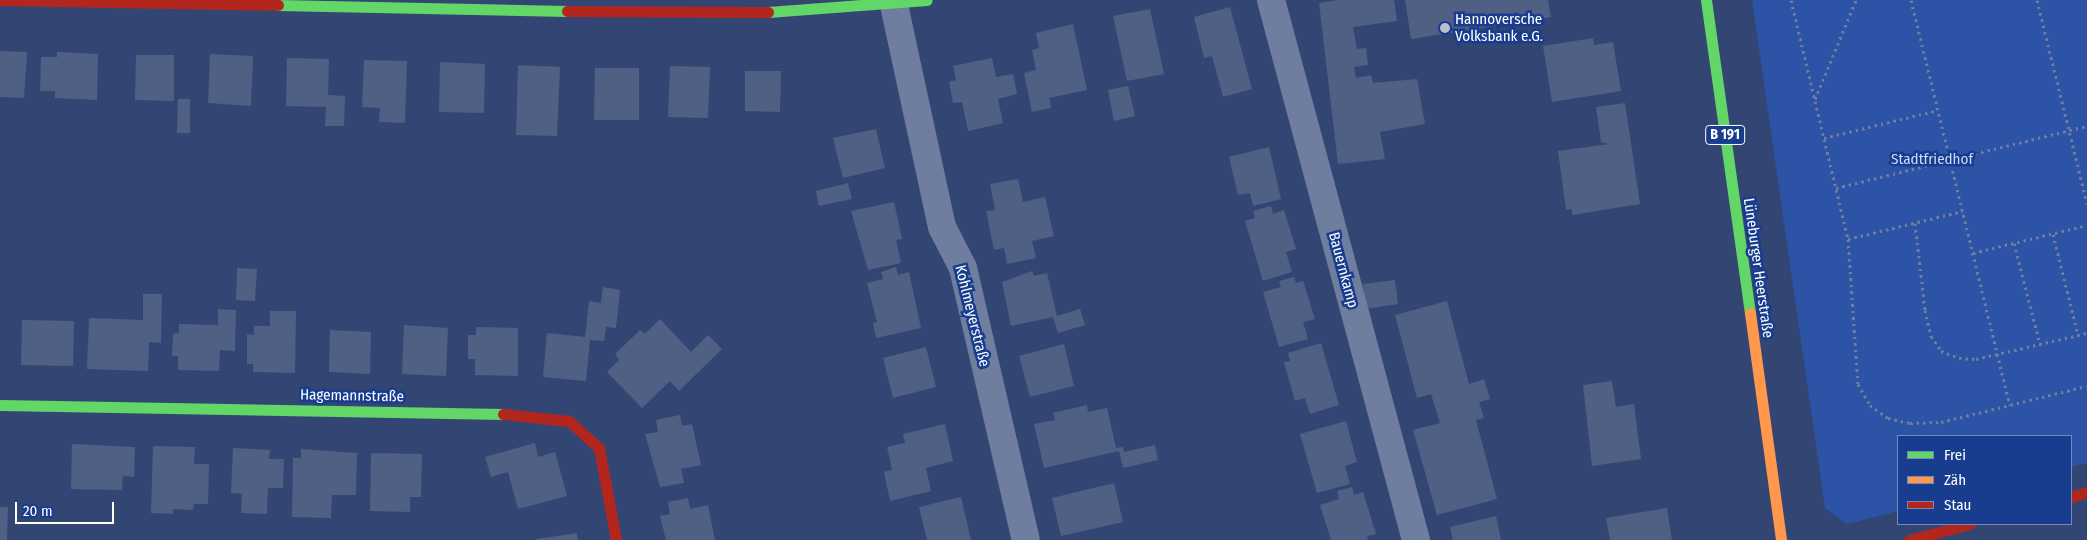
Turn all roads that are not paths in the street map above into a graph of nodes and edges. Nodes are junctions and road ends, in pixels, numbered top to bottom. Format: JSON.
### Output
{"nodes":[{"id":1,"x":0,"y":0,"type":"edge"},
{"id":2,"x":927,"y":0,"type":"edge"},
{"id":3,"x":1271,"y":0,"type":"edge"},
{"id":4,"x":1706,"y":0,"type":"edge"},
{"id":5,"x":894,"y":5,"type":"junction"},
{"id":6,"x":0,"y":405,"type":"edge"},
{"id":7,"x":2087,"y":492,"type":"edge"},
{"id":8,"x":2072,"y":497,"type":"edge"},
{"id":9,"x":1966,"y":525,"type":"edge"},
{"id":10,"x":616,"y":540,"type":"edge"},
{"id":11,"x":1026,"y":540,"type":"edge"},
{"id":12,"x":1416,"y":540,"type":"edge"},
{"id":13,"x":1781,"y":540,"type":"edge"},
{"id":14,"x":1909,"y":540,"type":"edge"}],
"edges":[{"from":1,"to":5,"type":"street"},
{"from":2,"to":5,"type":"street"},
{"from":3,"to":12,"type":"street","name":"Bauernkamp"},
{"from":4,"to":13,"type":"street","name":"Lüneburger Heerstraße","number":"B 191"},
{"from":5,"to":11,"type":"street","name":"Kohlmeyerstraße"},
{"from":6,"to":10,"type":"street","name":"Hagemannstraße"},
{"from":7,"to":8,"type":"street"},
{"from":9,"to":14,"type":"street"}]}
